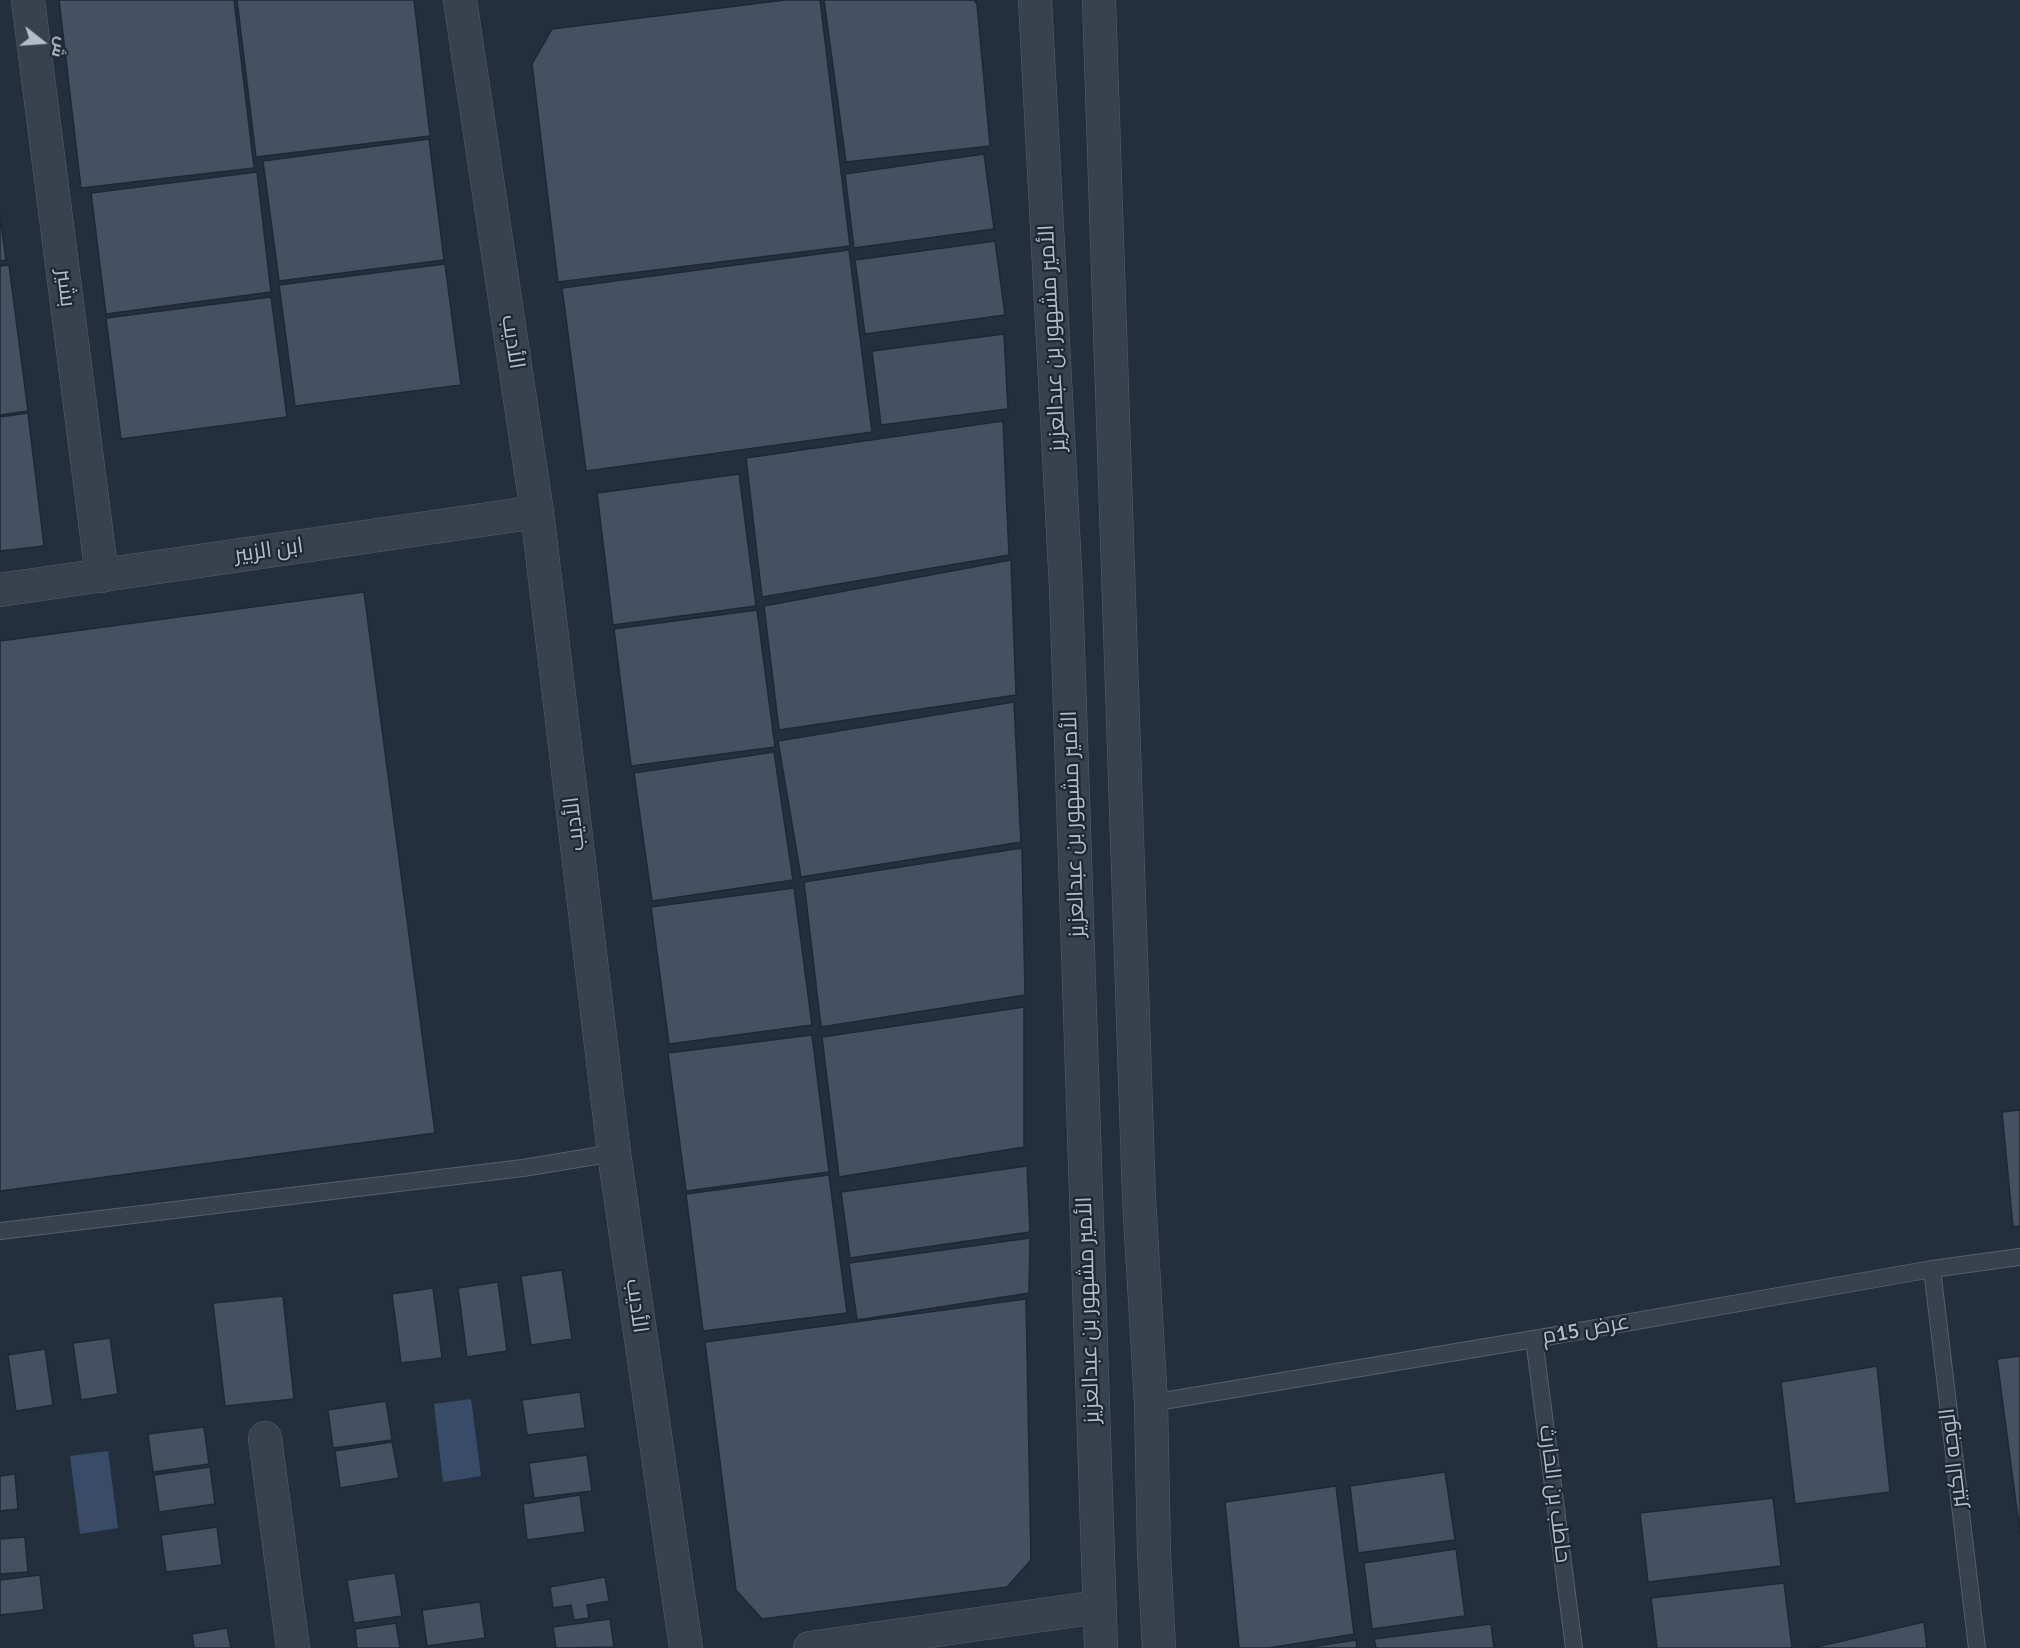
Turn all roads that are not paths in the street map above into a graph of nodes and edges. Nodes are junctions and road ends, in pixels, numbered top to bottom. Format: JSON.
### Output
{"nodes":[{"id":1,"x":28,"y":0,"type":"edge"},
{"id":2,"x":460,"y":0,"type":"edge"},
{"id":3,"x":1035,"y":0,"type":"edge"},
{"id":4,"x":1099,"y":0,"type":"edge"},
{"id":5,"x":537,"y":512,"type":"junction"},
{"id":6,"x":102,"y":576,"type":"junction"},
{"id":7,"x":0,"y":590,"type":"edge"},
{"id":8,"x":614,"y":1153,"type":"junction"},
{"id":9,"x":0,"y":1231,"type":"edge"},
{"id":10,"x":2020,"y":1257,"type":"edge"},
{"id":11,"x":1932,"y":1269,"type":"junction"},
{"id":12,"x":1534,"y":1340,"type":"junction"},
{"id":13,"x":1151,"y":1402,"type":"junction"},
{"id":14,"x":265,"y":1438,"type":"dead end"},
{"id":15,"x":1098,"y":1607,"type":"junction"},
{"id":16,"x":293,"y":1648,"type":"edge"},
{"id":17,"x":686,"y":1648,"type":"edge"},
{"id":18,"x":810,"y":1648,"type":"edge"},
{"id":19,"x":1101,"y":1648,"type":"edge"},
{"id":20,"x":1159,"y":1648,"type":"edge"},
{"id":21,"x":1574,"y":1648,"type":"edge"},
{"id":22,"x":1977,"y":1648,"type":"edge"}],
"edges":[{"from":1,"to":6,"type":"street","name":"بشير"},
{"from":2,"to":5,"type":"street","name":"الأديب"},
{"from":3,"to":15,"type":"street","name":"الأمير مشهور بن عبدالعزيز"},
{"from":4,"to":13,"type":"street"},
{"from":5,"to":6,"type":"street","name":"ابن الزبير"},
{"from":5,"to":8,"type":"street","name":"الأديب"},
{"from":6,"to":7,"type":"street","name":"ابن الزبير"},
{"from":8,"to":9,"type":"lane"},
{"from":8,"to":17,"type":"street","name":"الأديب"},
{"from":10,"to":11,"type":"lane","name":"عرض 15م"},
{"from":11,"to":12,"type":"lane","name":"عرض 15م"},
{"from":11,"to":22,"type":"lane","name":"الوجه الكبير"},
{"from":12,"to":13,"type":"lane","name":"عرض 15م"},
{"from":12,"to":21,"type":"lane","name":"حاطب بن الحارث"},
{"from":13,"to":20,"type":"street"},
{"from":14,"to":16,"type":"street"},
{"from":15,"to":18,"type":"street"},
{"from":15,"to":19,"type":"street","name":"الأمير مشهور بن عبدالعزيز"}]}
